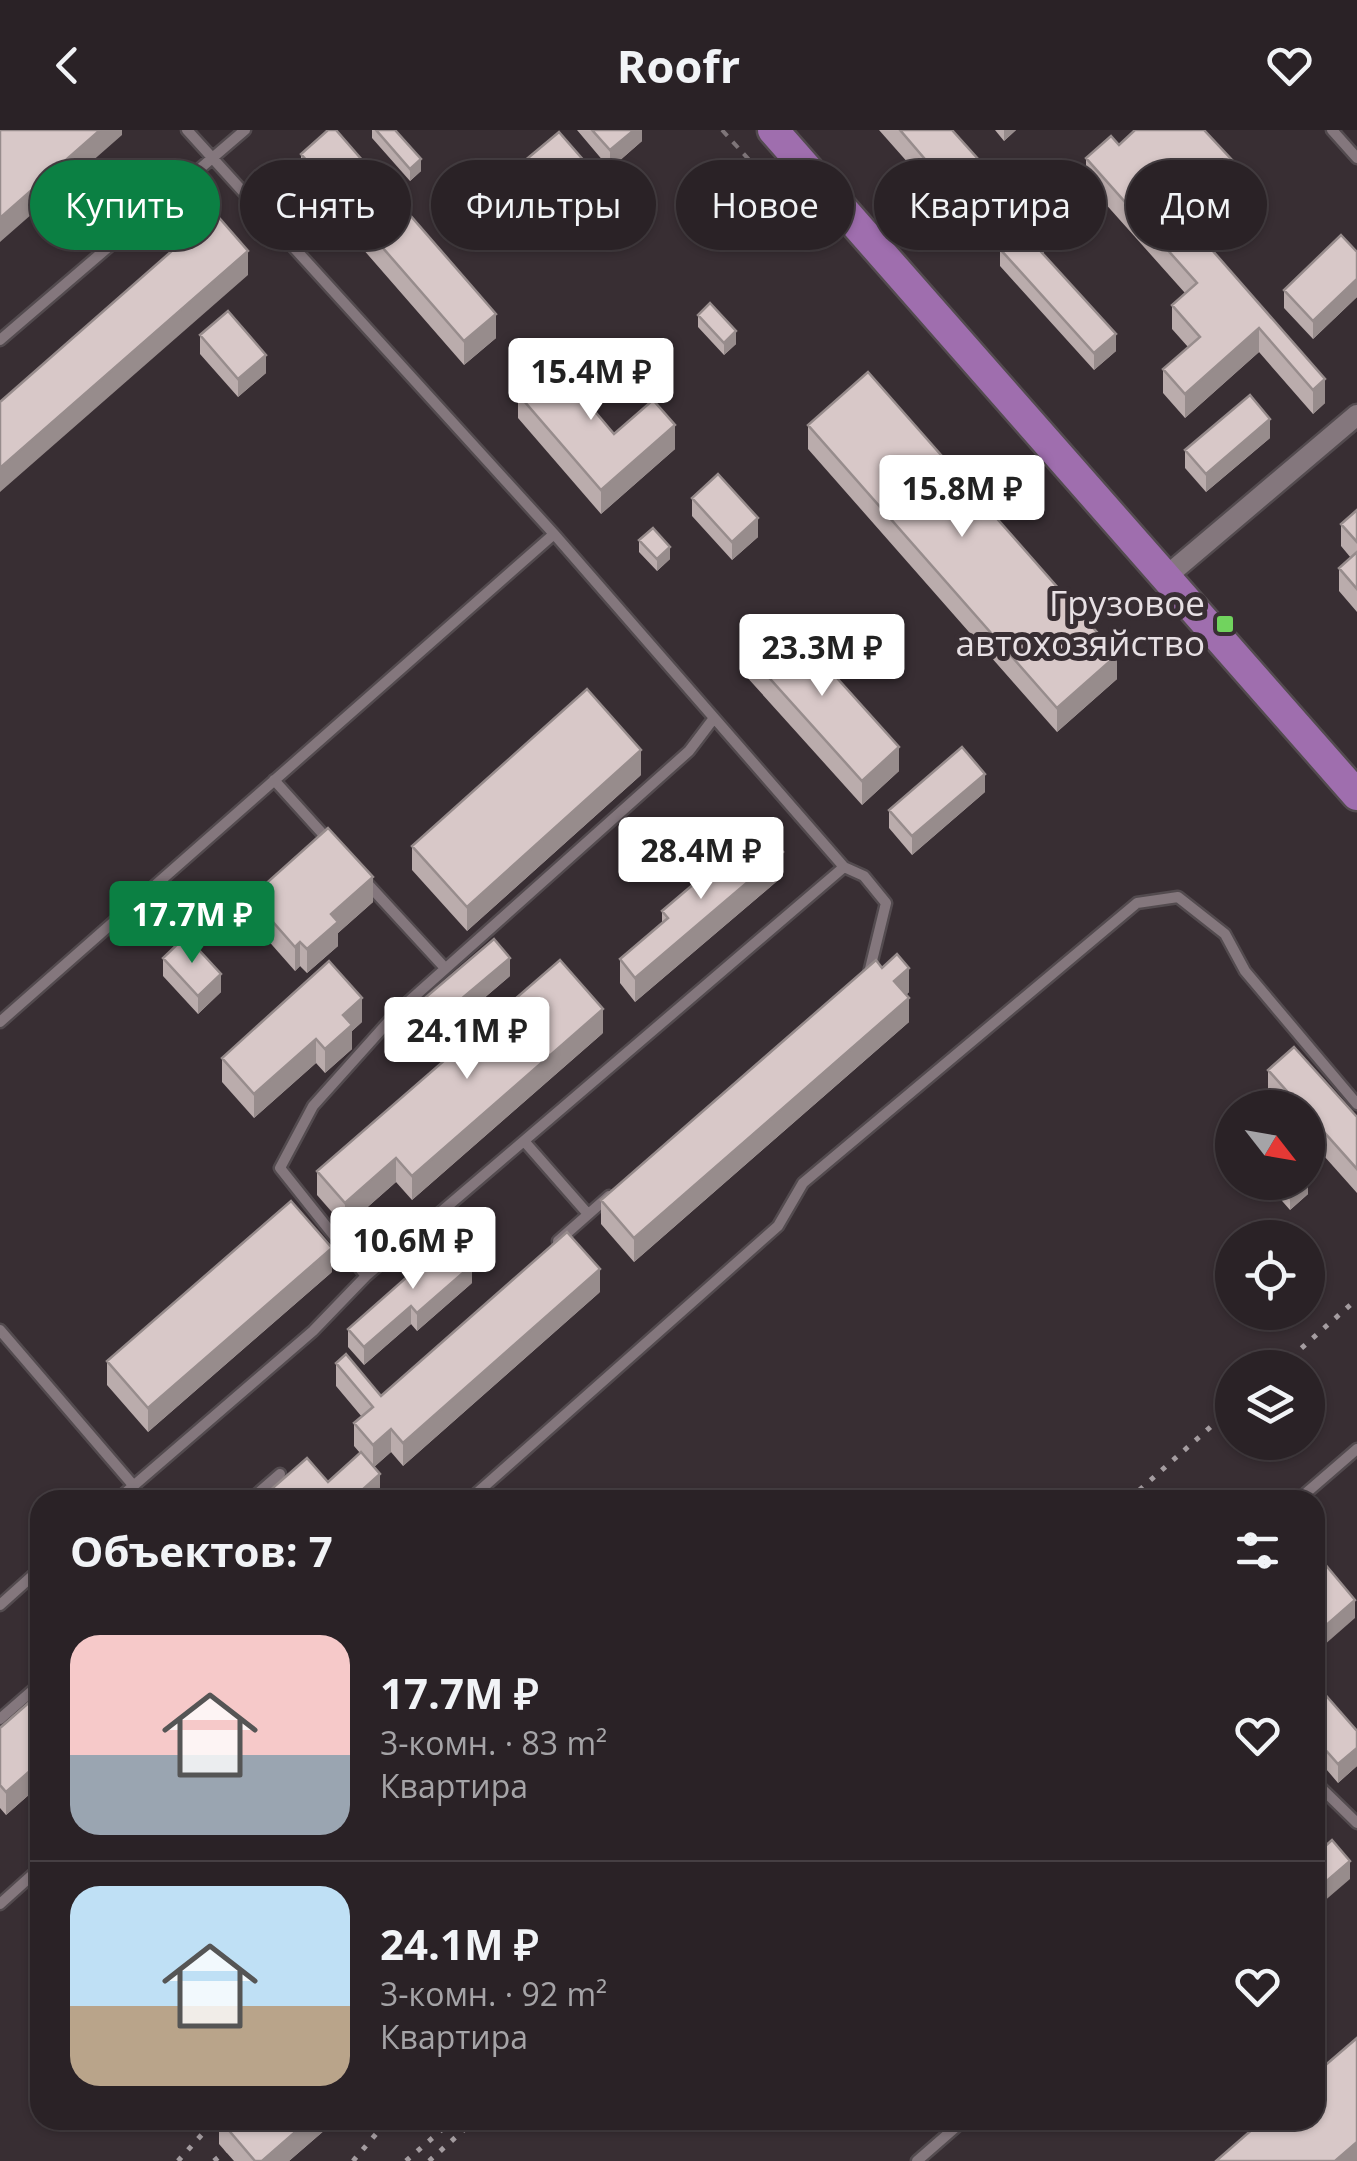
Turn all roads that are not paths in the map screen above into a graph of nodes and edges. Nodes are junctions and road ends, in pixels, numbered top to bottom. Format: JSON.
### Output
{"nodes":[{"id":1,"x":186,"y":130,"type":"edge"},
{"id":2,"x":246,"y":130,"type":"edge"},
{"id":3,"x":773,"y":130,"type":"edge"},
{"id":4,"x":1332,"y":130,"type":"edge"},
{"id":5,"x":1357,"y":158,"type":"edge"},
{"id":6,"x":212,"y":160,"type":"joint"},
{"id":7,"x":220,"y":169,"type":"edge"},
{"id":8,"x":106,"y":250,"type":"edge"},
{"id":9,"x":0,"y":340,"type":"edge"},
{"id":10,"x":1357,"y":414,"type":"edge"},
{"id":11,"x":554,"y":534,"type":"junction"},
{"id":12,"x":1168,"y":576,"type":"junction"},
{"id":13,"x":714,"y":718,"type":"junction"},
{"id":14,"x":274,"y":780,"type":"junction"},
{"id":15,"x":1357,"y":794,"type":"edge"},
{"id":16,"x":340,"y":853,"type":"edge"},
{"id":17,"x":353,"y":867,"type":"edge"},
{"id":18,"x":844,"y":868,"type":"junction"},
{"id":19,"x":445,"y":968,"type":"junction"},
{"id":20,"x":854,"y":985,"type":"edge"},
{"id":21,"x":0,"y":1022,"type":"edge"},
{"id":22,"x":1357,"y":1104,"type":"edge"},
{"id":23,"x":524,"y":1141,"type":"junction"},
{"id":24,"x":618,"y":1189,"type":"edge"},
{"id":25,"x":588,"y":1214,"type":"junction"},
{"id":26,"x":546,"y":1252,"type":"edge"},
{"id":27,"x":366,"y":1276,"type":"junction"},
{"id":28,"x":0,"y":1330,"type":"edge"},
{"id":29,"x":1357,"y":1449,"type":"edge"},
{"id":30,"x":280,"y":1474,"type":"dead end"},
{"id":31,"x":133,"y":1485,"type":"junction"},
{"id":32,"x":127,"y":1490,"type":"edge"},
{"id":33,"x":262,"y":1490,"type":"edge"},
{"id":34,"x":480,"y":1490,"type":"edge"},
{"id":35,"x":1310,"y":1490,"type":"edge"},
{"id":36,"x":30,"y":1578,"type":"edge"},
{"id":37,"x":0,"y":1605,"type":"edge"},
{"id":38,"x":30,"y":1693,"type":"edge"},
{"id":39,"x":0,"y":1700,"type":"edge"},
{"id":40,"x":5,"y":1715,"type":"edge"},
{"id":41,"x":1325,"y":1794,"type":"edge"},
{"id":42,"x":1357,"y":1823,"type":"edge"},
{"id":43,"x":30,"y":1877,"type":"edge"},
{"id":44,"x":0,"y":1904,"type":"edge"},
{"id":45,"x":952,"y":2130,"type":"edge"},
{"id":46,"x":916,"y":2161,"type":"edge"}],
"edges":[{"from":1,"to":6,"type":"lane"},
{"from":2,"to":6,"type":"lane"},
{"from":3,"to":12,"type":"main road"},
{"from":4,"to":5,"type":"lane"},
{"from":7,"to":11,"type":"lane"},
{"from":8,"to":9,"type":"lane"},
{"from":10,"to":12,"type":"street"},
{"from":11,"to":13,"type":"lane"},
{"from":11,"to":14,"type":"lane"},
{"from":12,"to":15,"type":"main road"},
{"from":13,"to":18,"type":"lane"},
{"from":13,"to":19,"type":"lane"},
{"from":14,"to":16,"type":"lane"},
{"from":14,"to":21,"type":"lane"},
{"from":17,"to":19,"type":"lane"},
{"from":18,"to":20,"type":"lane"},
{"from":18,"to":23,"type":"lane"},
{"from":19,"to":27,"type":"lane"},
{"from":22,"to":34,"type":"lane"},
{"from":23,"to":25,"type":"lane"},
{"from":23,"to":27,"type":"lane"},
{"from":24,"to":25,"type":"lane"},
{"from":25,"to":26,"type":"lane"},
{"from":27,"to":31,"type":"lane"},
{"from":28,"to":31,"type":"lane"},
{"from":29,"to":35,"type":"lane"},
{"from":30,"to":33,"type":"lane"},
{"from":31,"to":32,"type":"lane"},
{"from":36,"to":37,"type":"lane"},
{"from":38,"to":40,"type":"lane"},
{"from":39,"to":40,"type":"lane"},
{"from":41,"to":42,"type":"lane"},
{"from":43,"to":44,"type":"lane"},
{"from":45,"to":46,"type":"lane"}]}
